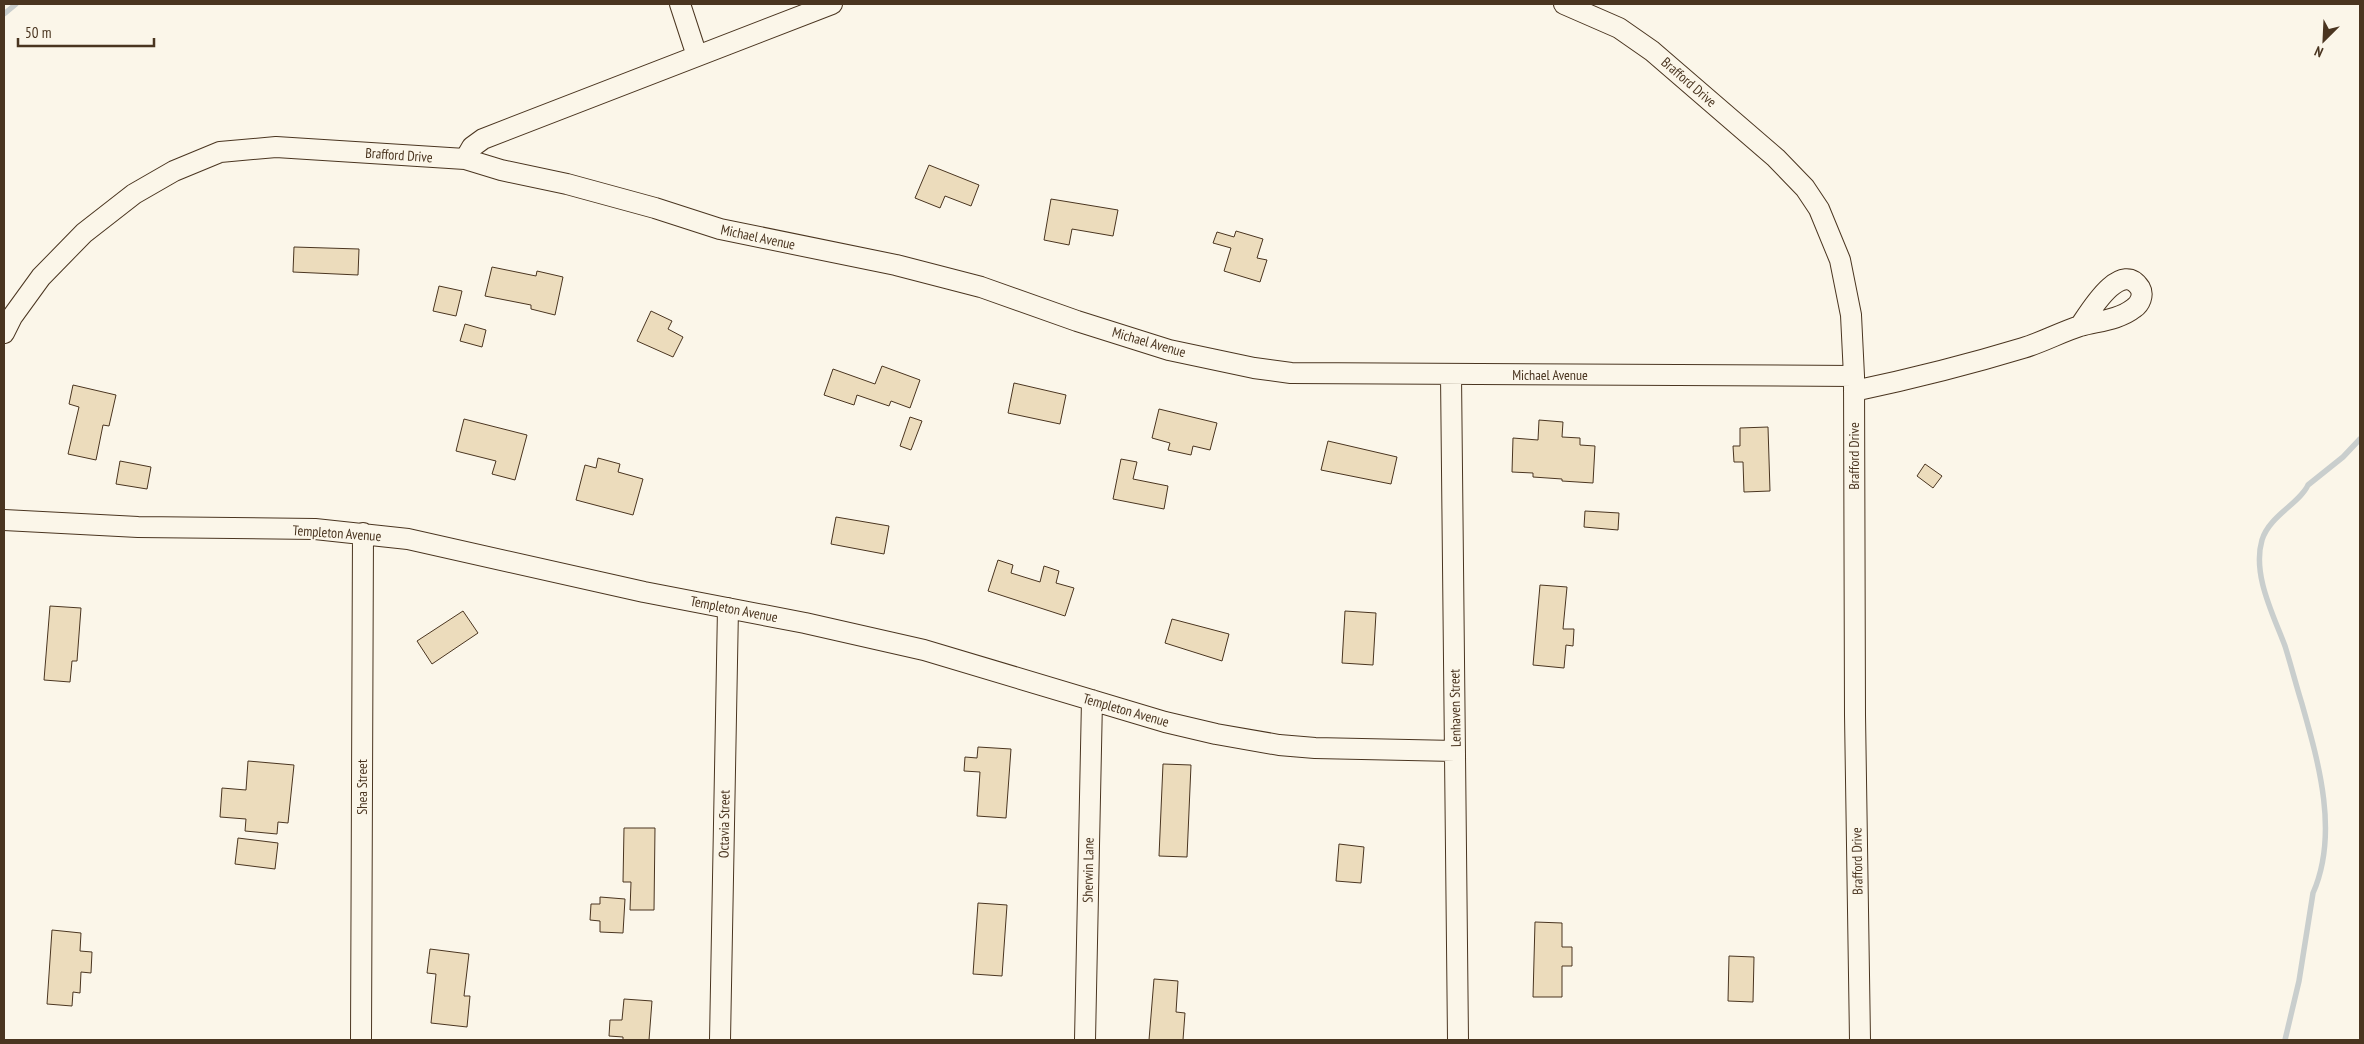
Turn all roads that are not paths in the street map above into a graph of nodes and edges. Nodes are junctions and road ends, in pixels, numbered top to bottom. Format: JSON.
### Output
{"nodes":[{"id":1,"x":680,"y":4,"type":"edge"},
{"id":2,"x":832,"y":4,"type":"edge"},
{"id":3,"x":1564,"y":4,"type":"edge"},
{"id":4,"x":697,"y":56,"type":"junction"},
{"id":5,"x":465,"y":159,"type":"junction"},
{"id":6,"x":2080,"y":326,"type":"dead end"},
{"id":7,"x":4,"y":333,"type":"edge"},
{"id":8,"x":1451,"y":375,"type":"junction"},
{"id":9,"x":1854,"y":384,"type":"junction"},
{"id":10,"x":4,"y":520,"type":"edge"},
{"id":11,"x":362,"y":533,"type":"junction"},
{"id":12,"x":728,"y":608,"type":"junction"},
{"id":13,"x":1092,"y":700,"type":"junction"},
{"id":14,"x":1455,"y":751,"type":"junction"},
{"id":15,"x":362,"y":1040,"type":"edge"},
{"id":16,"x":720,"y":1040,"type":"edge"},
{"id":17,"x":1084,"y":1040,"type":"edge"},
{"id":18,"x":1458,"y":1040,"type":"edge"},
{"id":19,"x":1860,"y":1040,"type":"edge"}],
"edges":[{"from":1,"to":4,"type":"street"},
{"from":2,"to":4,"type":"street"},
{"from":3,"to":9,"type":"street","name":"Brafford Drive"},
{"from":4,"to":5,"type":"street"},
{"from":5,"to":7,"type":"street","name":"Brafford Drive"},
{"from":5,"to":8,"type":"street","name":"Michael Avenue"},
{"from":6,"to":9,"type":"street","name":"Michael Avenue"},
{"from":8,"to":9,"type":"street","name":"Michael Avenue"},
{"from":8,"to":14,"type":"street","name":"Lenhaven Street"},
{"from":9,"to":19,"type":"street","name":"Brafford Drive"},
{"from":10,"to":11,"type":"street","name":"Templeton Avenue"},
{"from":11,"to":12,"type":"street","name":"Templeton Avenue"},
{"from":11,"to":15,"type":"street","name":"Shea Street"},
{"from":12,"to":13,"type":"street","name":"Templeton Avenue"},
{"from":12,"to":16,"type":"street","name":"Octavia Street"},
{"from":13,"to":14,"type":"street","name":"Templeton Avenue"},
{"from":13,"to":17,"type":"street","name":"Sherwin Lane"},
{"from":14,"to":18,"type":"street","name":"Lenhaven Street"}]}
